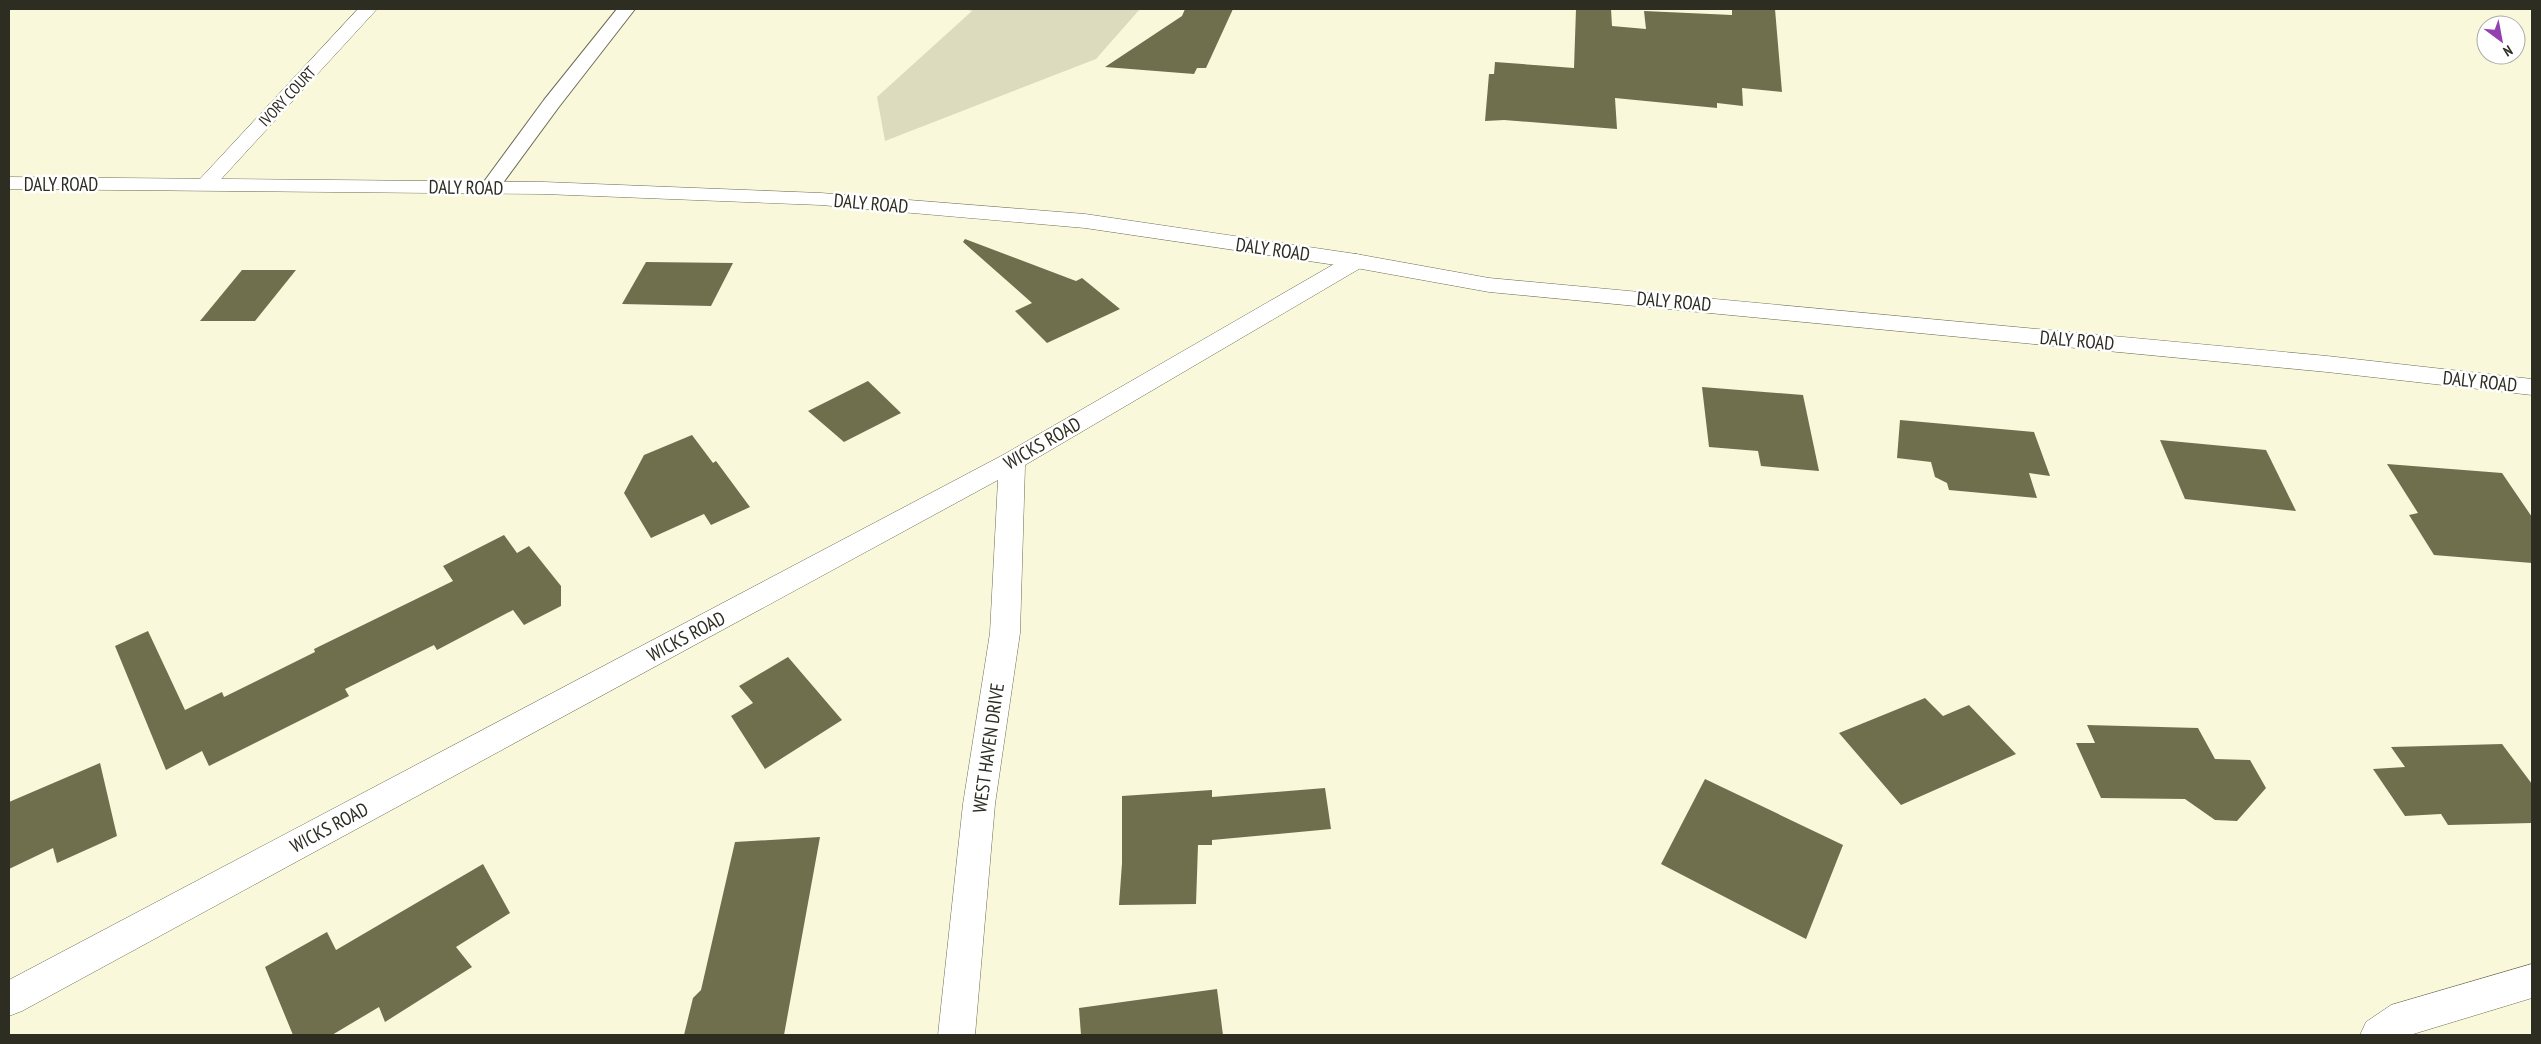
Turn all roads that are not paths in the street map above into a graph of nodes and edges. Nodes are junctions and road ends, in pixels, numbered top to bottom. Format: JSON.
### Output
{"nodes":[{"id":1,"x":368,"y":9,"type":"edge"},
{"id":2,"x":626,"y":9,"type":"edge"},
{"id":3,"x":9,"y":183,"type":"edge"},
{"id":4,"x":206,"y":184,"type":"junction"},
{"id":5,"x":490,"y":187,"type":"junction"},
{"id":6,"x":1356,"y":262,"type":"junction"},
{"id":7,"x":2532,"y":387,"type":"edge"},
{"id":8,"x":1012,"y":461,"type":"junction"},
{"id":9,"x":2532,"y":981,"type":"edge"},
{"id":10,"x":9,"y":999,"type":"edge"},
{"id":11,"x":958,"y":1035,"type":"edge"},
{"id":12,"x":2379,"y":1035,"type":"edge"}],
"edges":[{"from":1,"to":4,"type":"street","name":"IVORY COURT"},
{"from":2,"to":5,"type":"lane"},
{"from":3,"to":4,"type":"street","name":"DALY ROAD"},
{"from":4,"to":5,"type":"street","name":"DALY ROAD"},
{"from":5,"to":6,"type":"street","name":"DALY ROAD"},
{"from":6,"to":7,"type":"street","name":"DALY ROAD"},
{"from":6,"to":8,"type":"street","name":"WICKS ROAD"},
{"from":8,"to":10,"type":"street","name":"WICKS ROAD"},
{"from":8,"to":11,"type":"street","name":"WEST HAVEN DRIVE"},
{"from":9,"to":12,"type":"street"}]}
